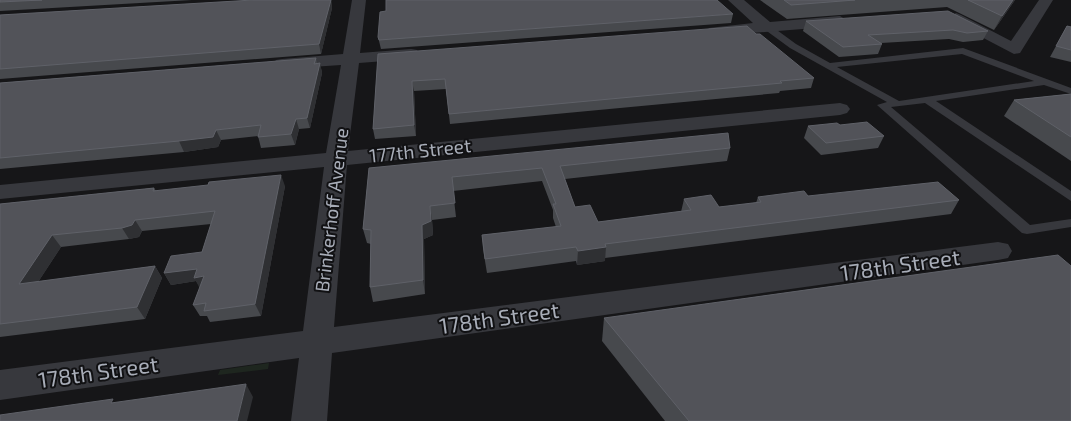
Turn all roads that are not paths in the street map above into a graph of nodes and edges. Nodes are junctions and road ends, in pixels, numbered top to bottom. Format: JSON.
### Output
{"nodes":[{"id":1,"x":359,"y":0,"type":"edge"},
{"id":2,"x":735,"y":0,"type":"edge"},
{"id":3,"x":1046,"y":0,"type":"edge"},
{"id":4,"x":942,"y":13,"type":"edge"},
{"id":5,"x":852,"y":20,"type":"edge"},
{"id":6,"x":767,"y":27,"type":"junction"},
{"id":7,"x":698,"y":32,"type":"edge"},
{"id":8,"x":426,"y":53,"type":"edge"},
{"id":9,"x":350,"y":59,"type":"junction"},
{"id":10,"x":262,"y":65,"type":"edge"},
{"id":11,"x":831,"y":65,"type":"junction"},
{"id":12,"x":1045,"y":82,"type":"junction"},
{"id":13,"x":1071,"y":91,"type":"edge"},
{"id":14,"x":926,"y":99,"type":"junction"},
{"id":15,"x":898,"y":104,"type":"junction"},
{"id":16,"x":840,"y":109,"type":"dead end"},
{"id":17,"x":336,"y":158,"type":"junction"},
{"id":18,"x":0,"y":192,"type":"edge"},
{"id":19,"x":1071,"y":197,"type":"edge"},
{"id":20,"x":1071,"y":223,"type":"edge"},
{"id":21,"x":998,"y":251,"type":"dead end"},
{"id":22,"x":316,"y":342,"type":"junction"},
{"id":23,"x":0,"y":385,"type":"edge"},
{"id":24,"x":309,"y":421,"type":"edge"}],
"edges":[{"from":1,"to":9,"type":"street","name":"Brinkerhoff Avenue"},
{"from":2,"to":6,"type":"street"},
{"from":3,"to":4,"type":"street"},
{"from":5,"to":6,"type":"street"},
{"from":6,"to":7,"type":"street"},
{"from":6,"to":11,"type":"lane"},
{"from":8,"to":9,"type":"street"},
{"from":9,"to":10,"type":"street"},
{"from":9,"to":17,"type":"street","name":"Brinkerhoff Avenue"},
{"from":11,"to":12,"type":"lane"},
{"from":11,"to":15,"type":"lane"},
{"from":12,"to":13,"type":"lane"},
{"from":12,"to":14,"type":"lane"},
{"from":14,"to":15,"type":"lane"},
{"from":14,"to":19,"type":"lane"},
{"from":15,"to":20,"type":"lane"},
{"from":16,"to":17,"type":"street","name":"177th Street"},
{"from":17,"to":18,"type":"street","name":"177th Street"},
{"from":17,"to":22,"type":"street","name":"Brinkerhoff Avenue"},
{"from":21,"to":22,"type":"street","name":"178th Street"},
{"from":22,"to":23,"type":"street","name":"178th Street"},
{"from":22,"to":24,"type":"street","name":"Brinkerhoff Avenue"}]}
